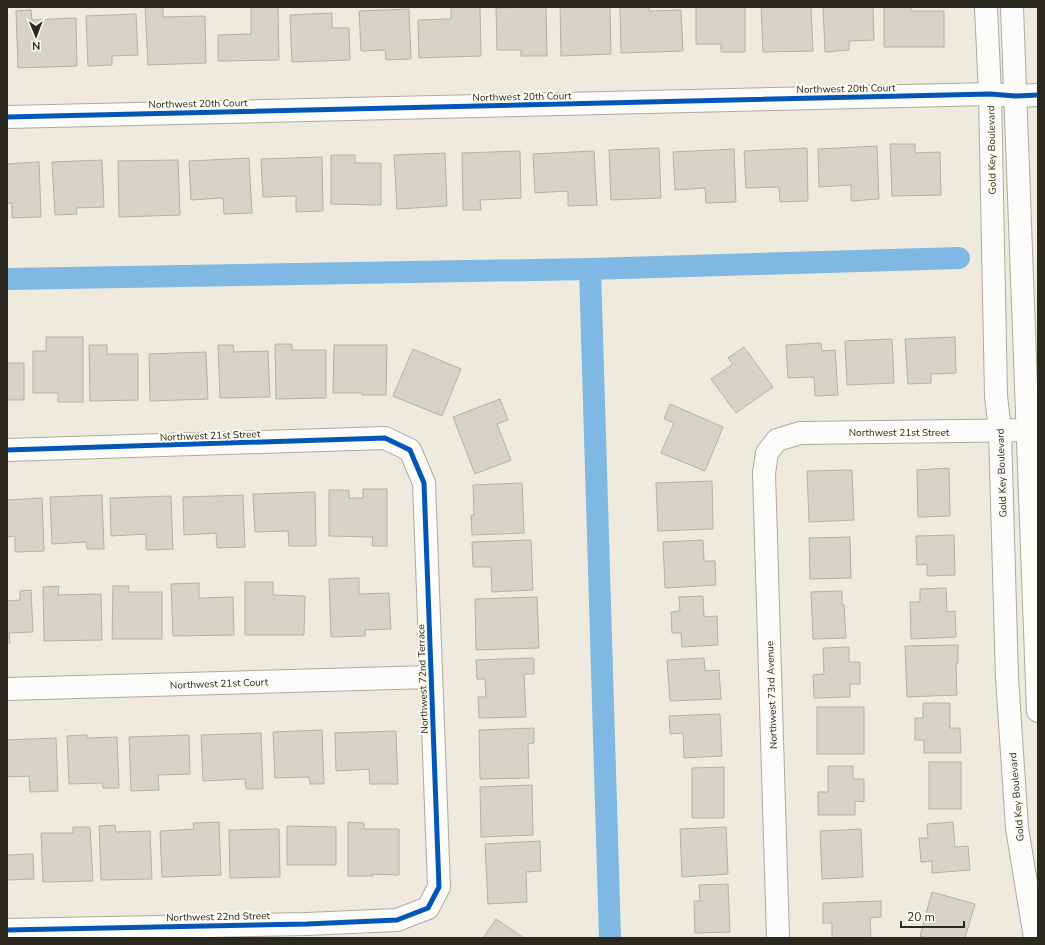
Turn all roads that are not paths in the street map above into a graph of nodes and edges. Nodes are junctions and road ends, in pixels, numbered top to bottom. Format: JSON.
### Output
{"nodes":[{"id":1,"x":986,"y":7,"type":"edge"},
{"id":2,"x":1012,"y":7,"type":"edge"},
{"id":3,"x":990,"y":94,"type":"junction"},
{"id":4,"x":1038,"y":95,"type":"edge"},
{"id":5,"x":1015,"y":96,"type":"junction"},
{"id":6,"x":7,"y":117,"type":"edge"},
{"id":7,"x":1032,"y":430,"type":"edge"},
{"id":8,"x":1000,"y":431,"type":"junction"},
{"id":9,"x":7,"y":450,"type":"edge"},
{"id":10,"x":410,"y":450,"type":"joint"},
{"id":11,"x":768,"y":453,"type":"joint"},
{"id":12,"x":431,"y":677,"type":"junction"},
{"id":13,"x":1037,"y":677,"type":"edge"},
{"id":14,"x":1007,"y":678,"type":"junction"},
{"id":15,"x":7,"y":689,"type":"edge"},
{"id":16,"x":1038,"y":711,"type":"edge"},
{"id":17,"x":428,"y":908,"type":"joint"},
{"id":18,"x":307,"y":931,"type":"edge"},
{"id":19,"x":13,"y":933,"type":"edge"},
{"id":20,"x":778,"y":938,"type":"edge"},
{"id":21,"x":1035,"y":938,"type":"edge"}],
"edges":[{"from":1,"to":3,"type":"street","name":"Gold Key Boulevard"},
{"from":2,"to":5,"type":"street"},
{"from":3,"to":5,"type":"street","name":"Northwest 20th Court"},
{"from":3,"to":6,"type":"street","name":"Northwest 20th Court"},
{"from":3,"to":8,"type":"street","name":"Gold Key Boulevard"},
{"from":4,"to":5,"type":"street","name":"Northwest 20th Court"},
{"from":5,"to":7,"type":"street"},
{"from":7,"to":8,"type":"street","name":"Northwest 21st Street"},
{"from":7,"to":13,"type":"street"},
{"from":8,"to":11,"type":"street","name":"Northwest 21st Street"},
{"from":8,"to":14,"type":"street","name":"Gold Key Boulevard"},
{"from":9,"to":10,"type":"street","name":"Northwest 21st Street"},
{"from":10,"to":12,"type":"street","name":"Northwest 72nd Terrace"},
{"from":11,"to":20,"type":"street","name":"Northwest 73rd Avenue"},
{"from":12,"to":15,"type":"street","name":"Northwest 21st Court"},
{"from":12,"to":17,"type":"street","name":"Northwest 72nd Terrace"},
{"from":13,"to":14,"type":"street"},
{"from":13,"to":16,"type":"street"},
{"from":14,"to":21,"type":"street","name":"Gold Key Boulevard"},
{"from":17,"to":18,"type":"street","name":"Northwest 22nd Street"},
{"from":18,"to":19,"type":"street","name":"Northwest 22nd Street"}]}
